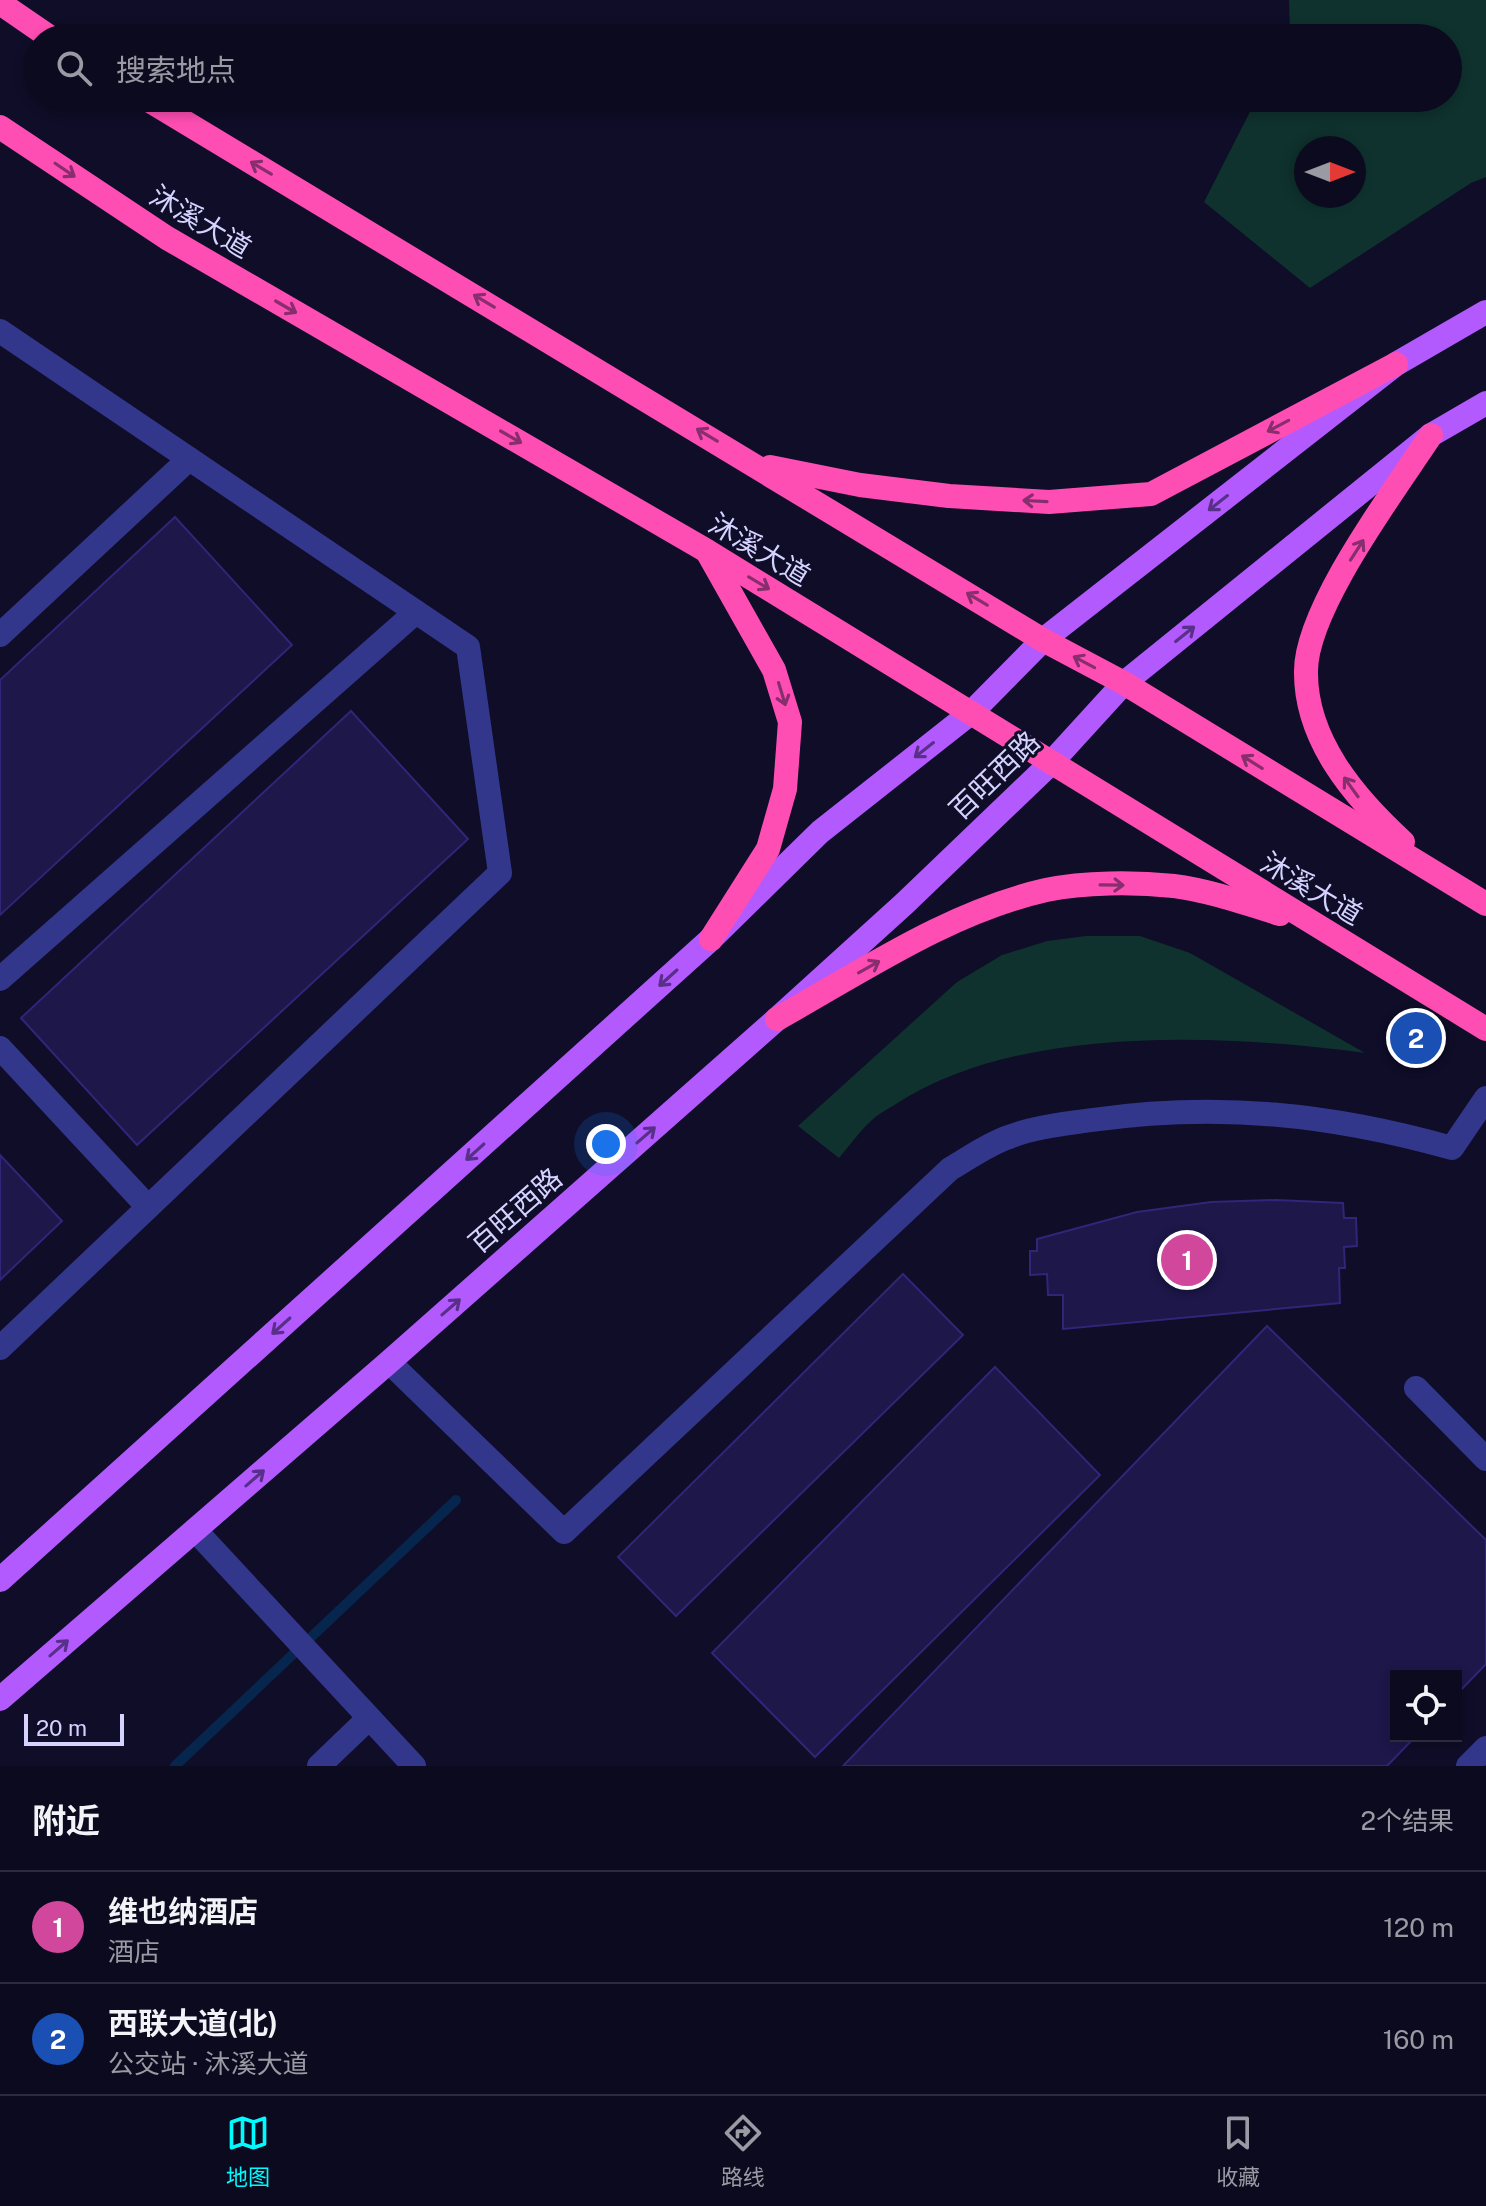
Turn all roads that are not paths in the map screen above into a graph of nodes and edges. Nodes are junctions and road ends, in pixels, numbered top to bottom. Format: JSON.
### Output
{"nodes":[{"id":1,"x":0,"y":3,"type":"edge"},
{"id":2,"x":31,"y":24,"type":"edge"},
{"id":3,"x":168,"y":112,"type":"edge"},
{"id":4,"x":0,"y":127,"type":"edge"},
{"id":5,"x":1486,"y":312,"type":"edge"},
{"id":6,"x":0,"y":331,"type":"edge"},
{"id":7,"x":1396,"y":364,"type":"junction"},
{"id":8,"x":1486,"y":403,"type":"edge"},
{"id":9,"x":1431,"y":435,"type":"junction"},
{"id":10,"x":189,"y":459,"type":"junction"},
{"id":11,"x":754,"y":463,"type":"junction"},
{"id":12,"x":707,"y":551,"type":"junction"},
{"id":13,"x":416,"y":612,"type":"junction"},
{"id":14,"x":0,"y":635,"type":"edge"},
{"id":15,"x":1043,"y":640,"type":"junction"},
{"id":16,"x":1124,"y":683,"type":"junction"},
{"id":17,"x":972,"y":712,"type":"junction"},
{"id":18,"x":1050,"y":764,"type":"junction"},
{"id":19,"x":1446,"y":881,"type":"junction"},
{"id":20,"x":1486,"y":904,"type":"edge"},
{"id":21,"x":1314,"y":924,"type":"junction"},
{"id":22,"x":711,"y":939,"type":"junction"},
{"id":23,"x":0,"y":979,"type":"edge"},
{"id":24,"x":777,"y":1019,"type":"junction"},
{"id":25,"x":1486,"y":1029,"type":"edge"},
{"id":26,"x":0,"y":1048,"type":"edge"},
{"id":27,"x":1486,"y":1098,"type":"edge"},
{"id":28,"x":148,"y":1207,"type":"junction"},
{"id":29,"x":0,"y":1348,"type":"edge"},
{"id":30,"x":389,"y":1362,"type":"junction"},
{"id":31,"x":1416,"y":1388,"type":"dead end"},
{"id":32,"x":1486,"y":1459,"type":"edge"},
{"id":33,"x":195,"y":1530,"type":"junction"},
{"id":34,"x":0,"y":1580,"type":"edge"},
{"id":35,"x":0,"y":1699,"type":"edge"},
{"id":36,"x":368,"y":1719,"type":"junction"},
{"id":37,"x":1486,"y":1748,"type":"edge"},
{"id":38,"x":319,"y":1766,"type":"edge"},
{"id":39,"x":414,"y":1766,"type":"edge"},
{"id":40,"x":1468,"y":1766,"type":"edge"}],
"edges":[{"from":1,"to":2,"type":"highway"},
{"from":11,"to":3,"type":"highway","one_way":true},
{"from":4,"to":12,"type":"highway","name":"沐溪大道","one_way":true},
{"from":5,"to":7,"type":"main road"},
{"from":6,"to":10,"type":"lane"},
{"from":7,"to":11,"type":"highway","one_way":true},
{"from":7,"to":15,"type":"main road","one_way":true},
{"from":8,"to":9,"type":"main road","name":"百旺西路"},
{"from":16,"to":9,"type":"main road","name":"百旺西路","one_way":true},
{"from":19,"to":9,"type":"highway","one_way":true},
{"from":10,"to":13,"type":"lane"},
{"from":10,"to":14,"type":"lane"},
{"from":15,"to":11,"type":"highway","one_way":true},
{"from":12,"to":17,"type":"highway","name":"沐溪大道","one_way":true},
{"from":12,"to":22,"type":"highway","one_way":true},
{"from":13,"to":23,"type":"lane"},
{"from":13,"to":28,"type":"lane"},
{"from":16,"to":15,"type":"highway","one_way":true},
{"from":15,"to":17,"type":"main road"},
{"from":16,"to":18,"type":"main road","name":"百旺西路"},
{"from":19,"to":16,"type":"highway","one_way":true},
{"from":17,"to":18,"type":"highway","name":"沐溪大道"},
{"from":17,"to":22,"type":"main road","one_way":true},
{"from":18,"to":21,"type":"highway","name":"沐溪大道"},
{"from":18,"to":24,"type":"main road","name":"百旺西路"},
{"from":19,"to":20,"type":"highway"},
{"from":24,"to":21,"type":"highway","one_way":true},
{"from":21,"to":25,"type":"highway","name":"沐溪大道"},
{"from":22,"to":34,"type":"main road","one_way":true},
{"from":30,"to":24,"type":"main road","name":"百旺西路","one_way":true},
{"from":26,"to":28,"type":"lane"},
{"from":27,"to":30,"type":"lane"},
{"from":28,"to":29,"type":"lane"},
{"from":33,"to":30,"type":"main road","name":"百旺西路","one_way":true},
{"from":31,"to":32,"type":"lane"},
{"from":35,"to":33,"type":"main road","name":"百旺西路","one_way":true},
{"from":33,"to":36,"type":"lane"},
{"from":36,"to":38,"type":"lane"},
{"from":36,"to":39,"type":"lane"},
{"from":37,"to":40,"type":"lane"}]}
